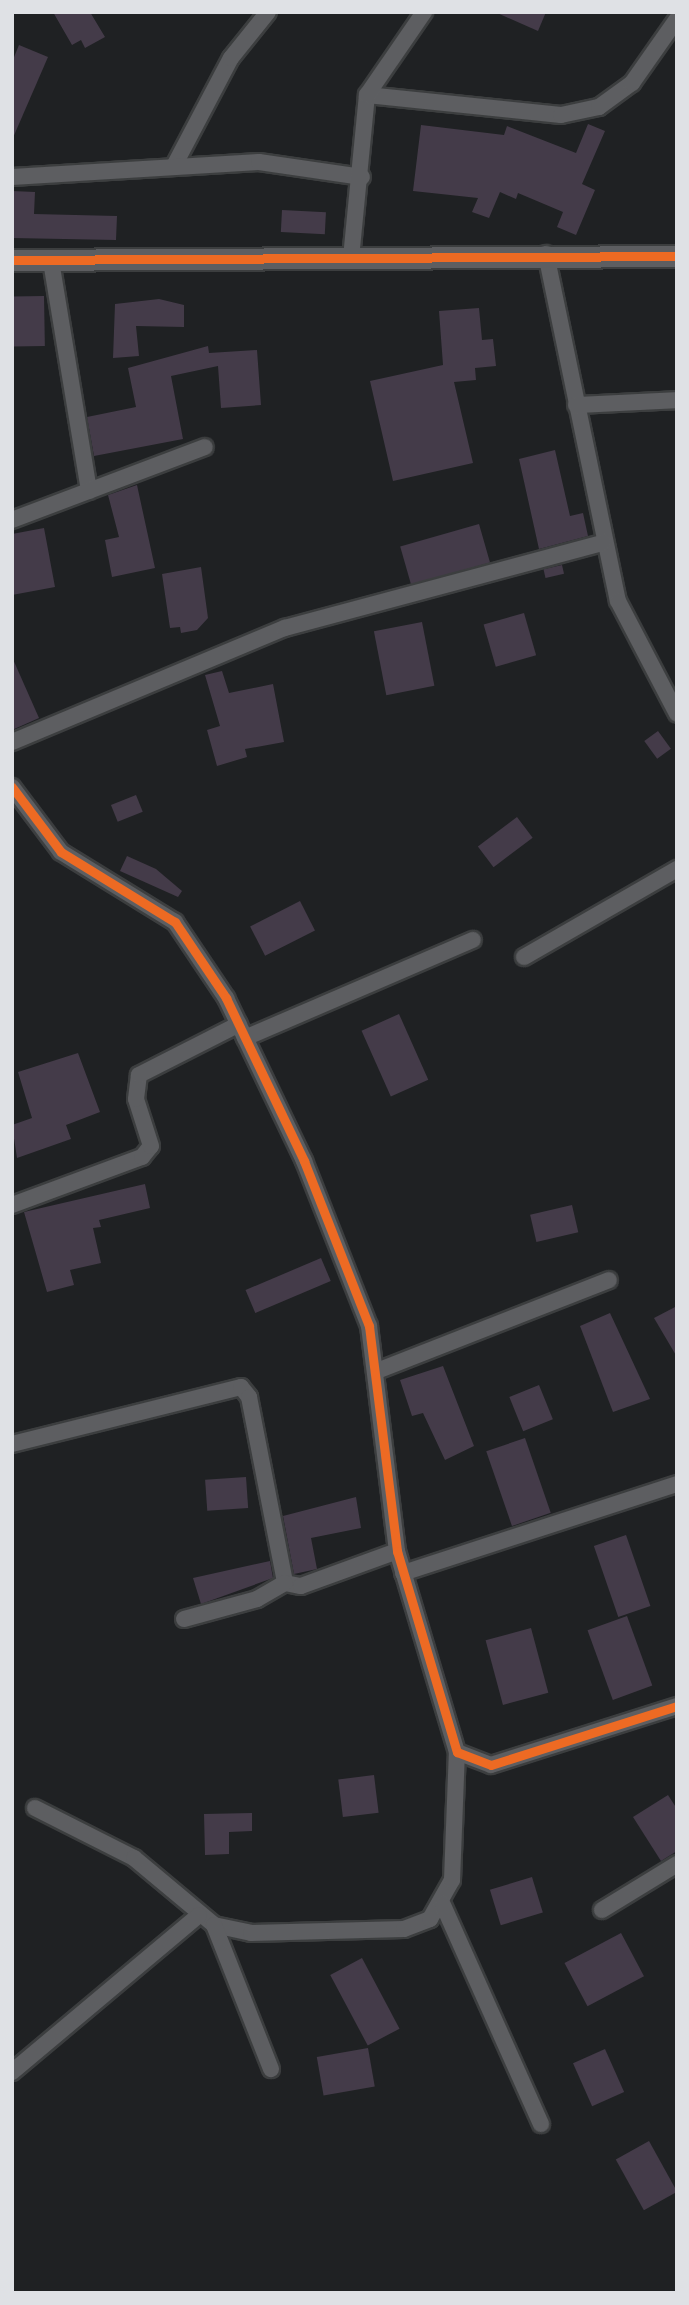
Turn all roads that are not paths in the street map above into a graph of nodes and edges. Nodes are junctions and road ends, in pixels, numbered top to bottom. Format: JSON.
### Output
{"nodes":[{"id":1,"x":268,"y":12,"type":"edge"},
{"id":2,"x":424,"y":12,"type":"edge"},
{"id":3,"x":677,"y":19,"type":"edge"},
{"id":4,"x":367,"y":95,"type":"junction"},
{"id":5,"x":174,"y":166,"type":"junction"},
{"id":6,"x":12,"y":177,"type":"edge"},
{"id":7,"x":362,"y":177,"type":"junction"},
{"id":8,"x":546,"y":254,"type":"junction"},
{"id":9,"x":677,"y":256,"type":"edge"},
{"id":10,"x":351,"y":258,"type":"junction"},
{"id":11,"x":12,"y":260,"type":"edge"},
{"id":12,"x":51,"y":261,"type":"junction"},
{"id":13,"x":677,"y":400,"type":"edge"},
{"id":14,"x":576,"y":405,"type":"junction"},
{"id":15,"x":205,"y":447,"type":"dead end"},
{"id":16,"x":89,"y":491,"type":"junction"},
{"id":17,"x":12,"y":520,"type":"edge"},
{"id":18,"x":603,"y":543,"type":"junction"},
{"id":19,"x":677,"y":714,"type":"edge"},
{"id":20,"x":12,"y":742,"type":"edge"},
{"id":21,"x":12,"y":787,"type":"edge"},
{"id":22,"x":677,"y":869,"type":"edge"},
{"id":23,"x":473,"y":940,"type":"dead end"},
{"id":24,"x":524,"y":957,"type":"dead end"},
{"id":25,"x":242,"y":1031,"type":"junction"},
{"id":26,"x":12,"y":1205,"type":"edge"},
{"id":27,"x":609,"y":1280,"type":"dead end"},
{"id":28,"x":377,"y":1371,"type":"junction"},
{"id":29,"x":12,"y":1444,"type":"edge"},
{"id":30,"x":677,"y":1483,"type":"edge"},
{"id":31,"x":397,"y":1551,"type":"junction"},
{"id":32,"x":403,"y":1573,"type":"junction"},
{"id":33,"x":285,"y":1583,"type":"junction"},
{"id":34,"x":184,"y":1619,"type":"dead end"},
{"id":35,"x":676,"y":1708,"type":"edge"},
{"id":36,"x":457,"y":1752,"type":"junction"},
{"id":37,"x":34,"y":1808,"type":"dead end"},
{"id":38,"x":677,"y":1864,"type":"edge"},
{"id":39,"x":443,"y":1905,"type":"junction"},
{"id":40,"x":602,"y":1910,"type":"dead end"},
{"id":41,"x":199,"y":1915,"type":"junction"},
{"id":42,"x":214,"y":1925,"type":"junction"},
{"id":43,"x":271,"y":2069,"type":"dead end"},
{"id":44,"x":12,"y":2072,"type":"edge"},
{"id":45,"x":541,"y":2124,"type":"dead end"}],
"edges":[{"from":1,"to":5,"type":"street"},
{"from":2,"to":4,"type":"street"},
{"from":3,"to":4,"type":"street"},
{"from":4,"to":7,"type":"street"},
{"from":5,"to":6,"type":"street"},
{"from":5,"to":7,"type":"street"},
{"from":7,"to":10,"type":"street"},
{"from":8,"to":9,"type":"street"},
{"from":8,"to":10,"type":"street"},
{"from":8,"to":14,"type":"street"},
{"from":10,"to":12,"type":"street"},
{"from":11,"to":12,"type":"street"},
{"from":12,"to":16,"type":"street"},
{"from":13,"to":14,"type":"street"},
{"from":14,"to":18,"type":"street"},
{"from":15,"to":16,"type":"street"},
{"from":16,"to":17,"type":"street"},
{"from":18,"to":19,"type":"street"},
{"from":18,"to":20,"type":"street"},
{"from":21,"to":25,"type":"street"},
{"from":22,"to":24,"type":"street"},
{"from":23,"to":25,"type":"street"},
{"from":25,"to":26,"type":"street"},
{"from":25,"to":28,"type":"street"},
{"from":27,"to":28,"type":"street"},
{"from":28,"to":31,"type":"street"},
{"from":29,"to":33,"type":"street"},
{"from":30,"to":32,"type":"street"},
{"from":31,"to":32,"type":"street"},
{"from":31,"to":33,"type":"street"},
{"from":32,"to":36,"type":"street"},
{"from":33,"to":34,"type":"street"},
{"from":35,"to":36,"type":"street"},
{"from":36,"to":39,"type":"street"},
{"from":37,"to":41,"type":"street"},
{"from":38,"to":40,"type":"street"},
{"from":39,"to":42,"type":"street"},
{"from":39,"to":45,"type":"street"},
{"from":41,"to":42,"type":"street"},
{"from":41,"to":44,"type":"street"},
{"from":42,"to":43,"type":"street"}]}
